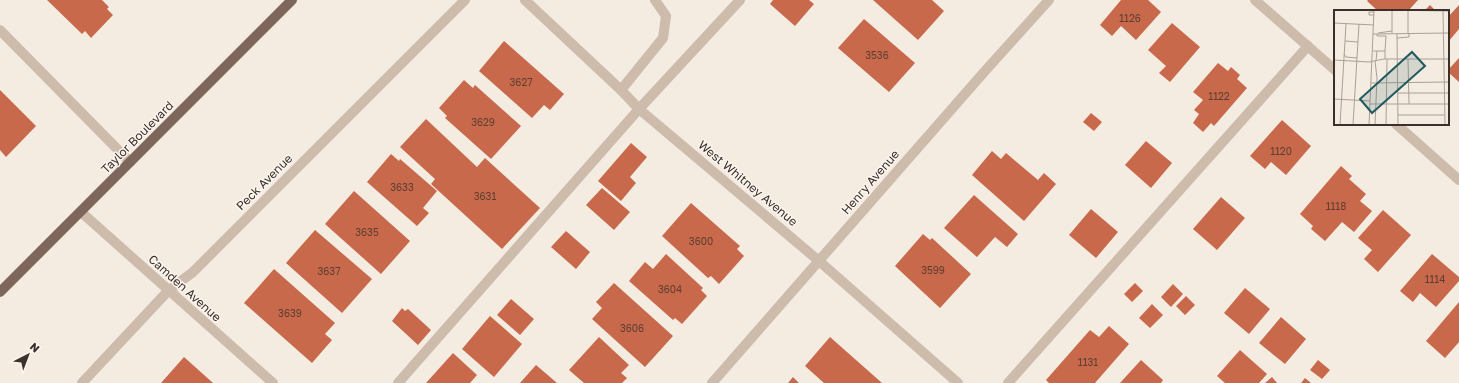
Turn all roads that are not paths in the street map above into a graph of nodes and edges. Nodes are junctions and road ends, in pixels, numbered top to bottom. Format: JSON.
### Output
{"nodes":[{"id":1,"x":292,"y":0,"type":"edge"},
{"id":2,"x":465,"y":0,"type":"edge"},
{"id":3,"x":525,"y":0,"type":"edge"},
{"id":4,"x":655,"y":0,"type":"edge"},
{"id":5,"x":740,"y":0,"type":"edge"},
{"id":6,"x":1049,"y":0,"type":"edge"},
{"id":7,"x":1255,"y":0,"type":"edge"},
{"id":8,"x":0,"y":30,"type":"edge"},
{"id":9,"x":1308,"y":46,"type":"junction"},
{"id":10,"x":1334,"y":69,"type":"edge"},
{"id":11,"x":622,"y":90,"type":"junction"},
{"id":12,"x":639,"y":109,"type":"junction"},
{"id":13,"x":1397,"y":125,"type":"edge"},
{"id":14,"x":130,"y":162,"type":"junction"},
{"id":15,"x":1459,"y":180,"type":"edge"},
{"id":16,"x":81,"y":212,"type":"junction"},
{"id":17,"x":819,"y":261,"type":"junction"},
{"id":18,"x":168,"y":291,"type":"junction"},
{"id":19,"x":0,"y":292,"type":"edge"},
{"id":20,"x":82,"y":383,"type":"edge"},
{"id":21,"x":273,"y":383,"type":"edge"},
{"id":22,"x":398,"y":383,"type":"edge"},
{"id":23,"x":712,"y":383,"type":"edge"},
{"id":24,"x":958,"y":383,"type":"edge"},
{"id":25,"x":1008,"y":383,"type":"edge"}],
"edges":[{"from":1,"to":14,"type":"main road","name":"Taylor Boulevard"},
{"from":2,"to":18,"type":"street","name":"Peck Avenue"},
{"from":3,"to":11,"type":"street","name":"West Whitney Avenue"},
{"from":4,"to":11,"type":"street"},
{"from":5,"to":12,"type":"street"},
{"from":6,"to":17,"type":"street","name":"Henry Avenue"},
{"from":7,"to":9,"type":"street"},
{"from":8,"to":14,"type":"street"},
{"from":9,"to":10,"type":"street"},
{"from":9,"to":25,"type":"street"},
{"from":11,"to":12,"type":"street","name":"West Whitney Avenue"},
{"from":12,"to":17,"type":"street","name":"West Whitney Avenue"},
{"from":12,"to":22,"type":"street"},
{"from":13,"to":15,"type":"street"},
{"from":14,"to":16,"type":"main road","name":"Taylor Boulevard"},
{"from":16,"to":18,"type":"street","name":"Camden Avenue"},
{"from":16,"to":19,"type":"main road","name":"Taylor Boulevard"},
{"from":17,"to":23,"type":"street","name":"Henry Avenue"},
{"from":17,"to":24,"type":"street","name":"West Whitney Avenue"},
{"from":18,"to":20,"type":"street","name":"Peck Avenue"},
{"from":18,"to":21,"type":"street","name":"Camden Avenue"}]}
